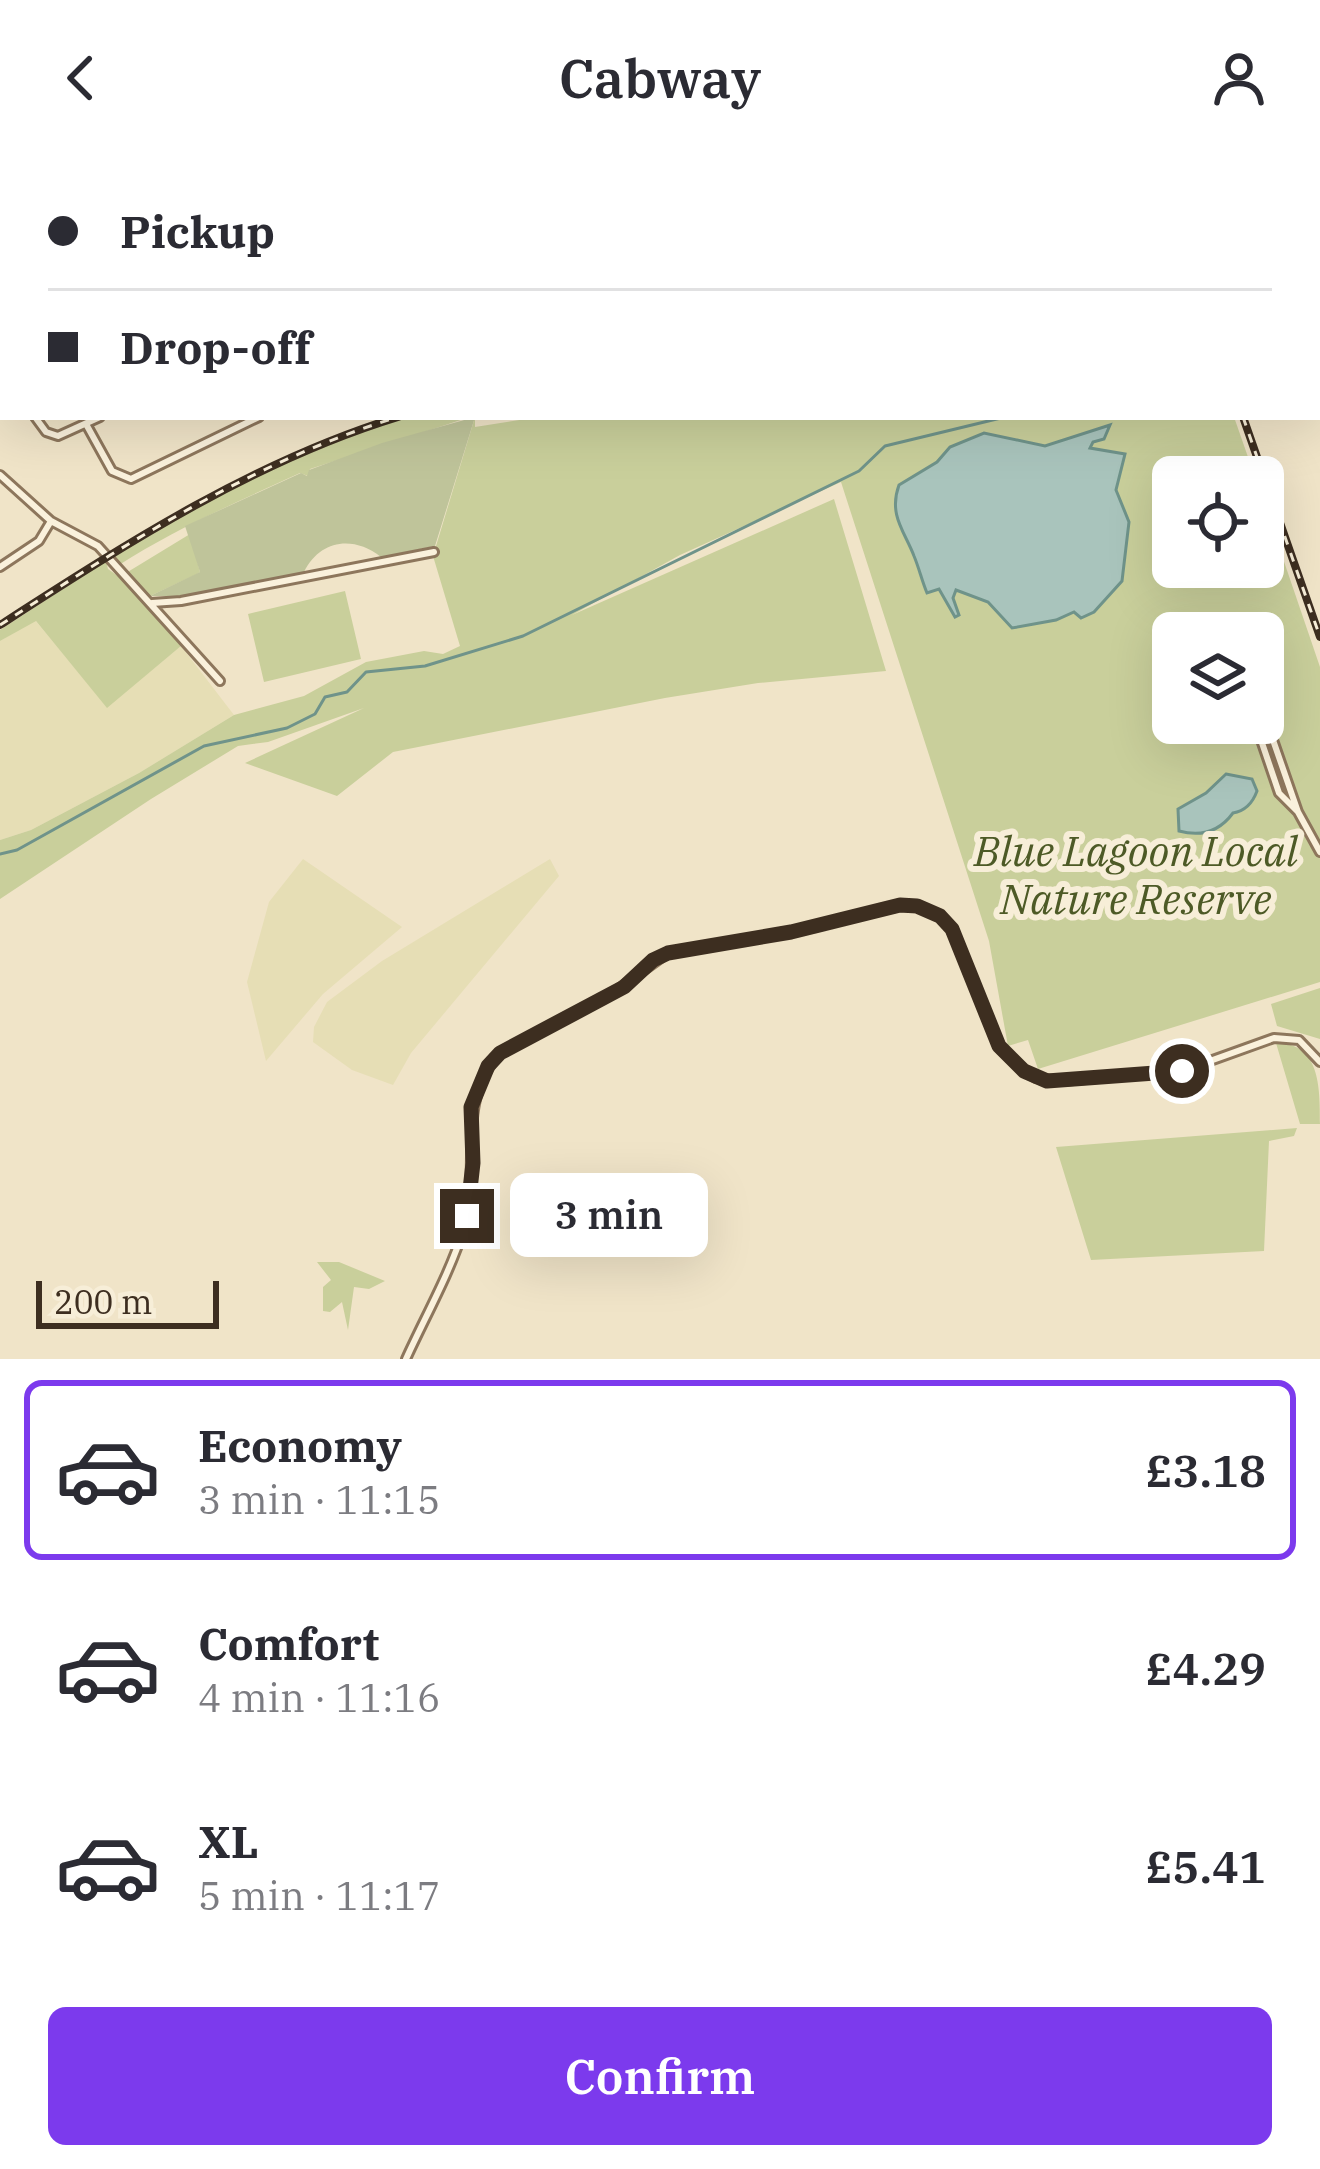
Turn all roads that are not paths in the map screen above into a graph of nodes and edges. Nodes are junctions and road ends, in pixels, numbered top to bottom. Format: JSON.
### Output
{"nodes":[{"id":1,"x":38,"y":420,"type":"edge"},
{"id":2,"x":94,"y":420,"type":"edge"},
{"id":3,"x":253,"y":420,"type":"edge"},
{"id":4,"x":86,"y":424,"type":"junction"},
{"id":5,"x":0,"y":476,"type":"edge"},
{"id":6,"x":51,"y":521,"type":"junction"},
{"id":7,"x":434,"y":552,"type":"dead end"},
{"id":8,"x":0,"y":568,"type":"edge"},
{"id":9,"x":152,"y":602,"type":"junction"},
{"id":10,"x":220,"y":681,"type":"dead end"},
{"id":11,"x":1298,"y":812,"type":"junction"},
{"id":12,"x":1320,"y":852,"type":"edge"},
{"id":13,"x":1320,"y":1061,"type":"edge"},
{"id":14,"x":406,"y":1359,"type":"edge"}],
"edges":[{"from":1,"to":4,"type":"street"},
{"from":2,"to":4,"type":"street"},
{"from":3,"to":4,"type":"street"},
{"from":5,"to":6,"type":"street"},
{"from":6,"to":8,"type":"street"},
{"from":6,"to":9,"type":"street"},
{"from":7,"to":9,"type":"street"},
{"from":9,"to":10,"type":"street"},
{"from":11,"to":11,"type":"street"},
{"from":11,"to":12,"type":"street"},
{"from":13,"to":14,"type":"street"}]}
